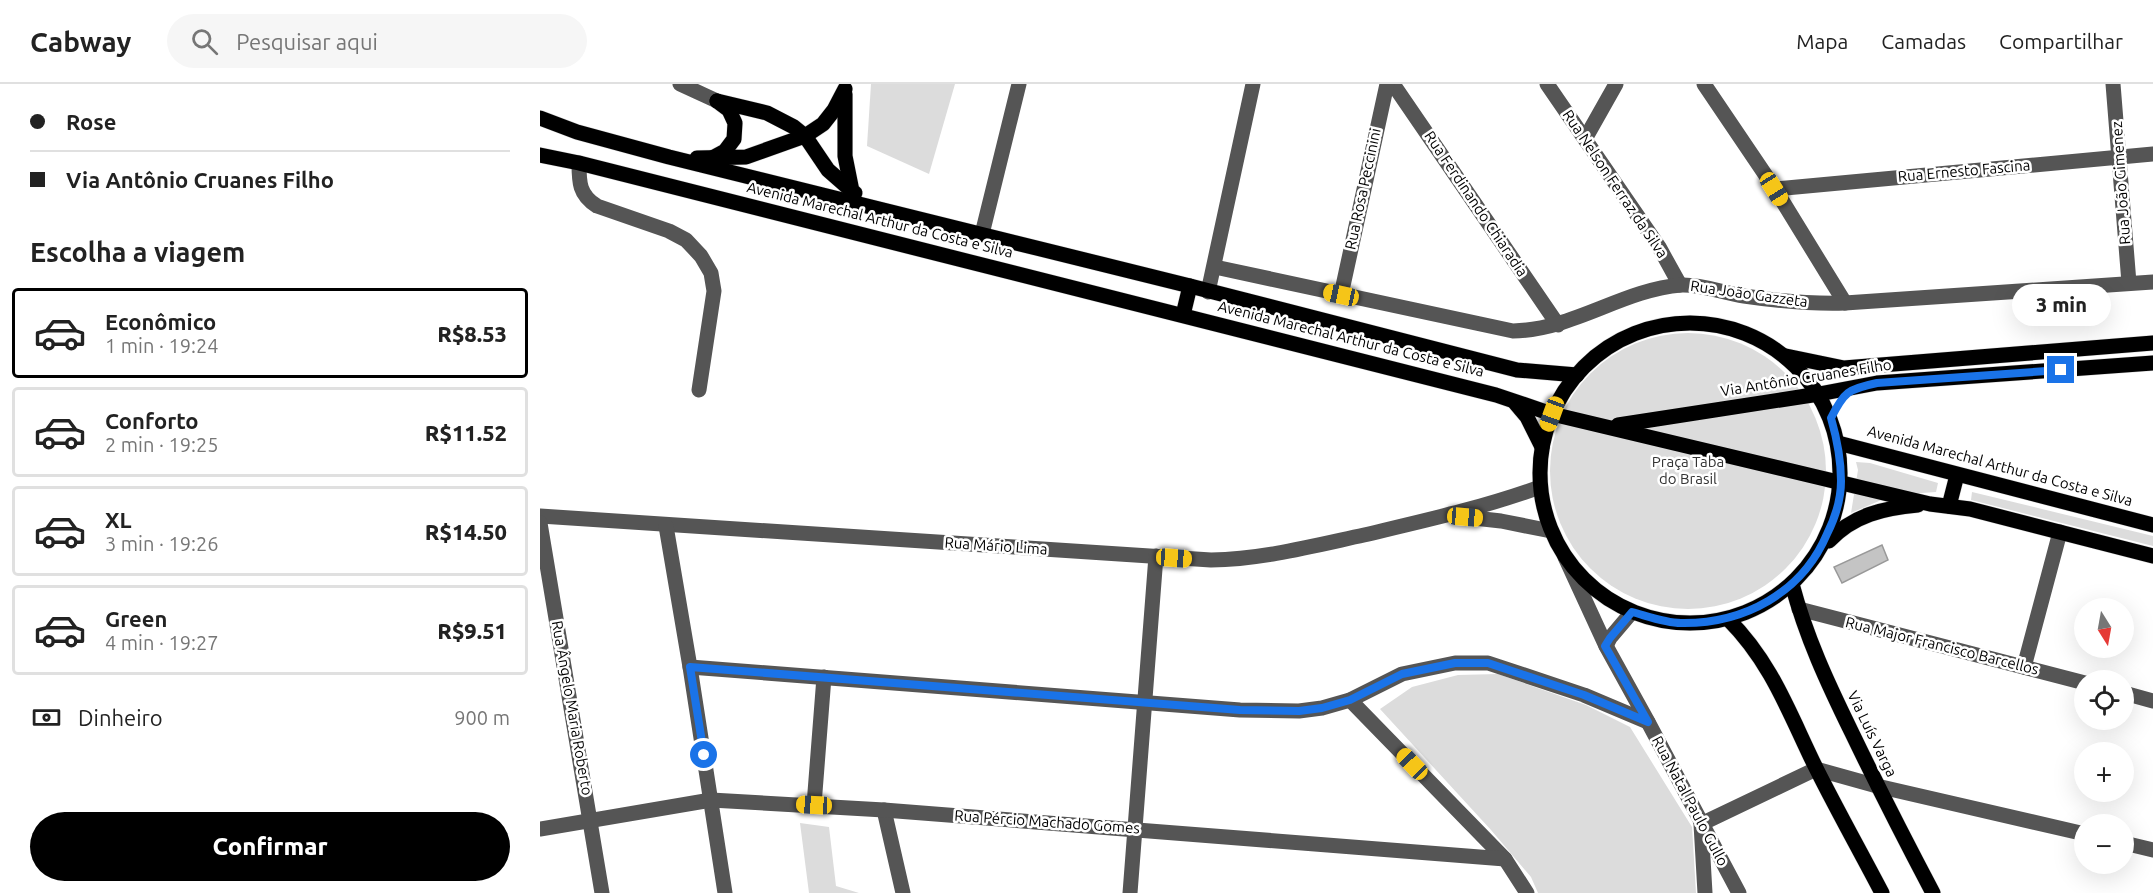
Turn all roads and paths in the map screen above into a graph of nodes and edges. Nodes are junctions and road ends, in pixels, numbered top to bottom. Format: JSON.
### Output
{"nodes":[{"id":1,"x":1019,"y":84,"type":"edge"},
{"id":2,"x":1253,"y":84,"type":"edge"},
{"id":3,"x":1387,"y":84,"type":"edge"},
{"id":4,"x":1393,"y":84,"type":"edge"},
{"id":5,"x":1547,"y":84,"type":"edge"},
{"id":6,"x":1616,"y":84,"type":"edge"},
{"id":7,"x":1704,"y":84,"type":"edge"},
{"id":8,"x":2113,"y":84,"type":"edge"},
{"id":9,"x":686,"y":85,"type":"edge"},
{"id":10,"x":845,"y":87,"type":"edge"},
{"id":11,"x":717,"y":101,"type":"junction"},
{"id":12,"x":540,"y":118,"type":"edge"},
{"id":13,"x":805,"y":136,"type":"junction"},
{"id":14,"x":1585,"y":139,"type":"junction"},
{"id":15,"x":2153,"y":154,"type":"edge"},
{"id":16,"x":540,"y":156,"type":"edge"},
{"id":17,"x":669,"y":157,"type":"junction"},
{"id":18,"x":2119,"y":157,"type":"junction"},
{"id":19,"x":712,"y":158,"type":"junction"},
{"id":20,"x":579,"y":163,"type":"junction"},
{"id":21,"x":1774,"y":189,"type":"junction"},
{"id":22,"x":852,"y":191,"type":"junction"},
{"id":23,"x":880,"y":210,"type":"junction"},
{"id":24,"x":982,"y":234,"type":"junction"},
{"id":25,"x":1215,"y":267,"type":"junction"},
{"id":26,"x":2153,"y":282,"type":"edge"},
{"id":27,"x":2129,"y":283,"type":"junction"},
{"id":28,"x":1680,"y":285,"type":"junction"},
{"id":29,"x":1190,"y":286,"type":"junction"},
{"id":30,"x":1208,"y":292,"type":"junction"},
{"id":31,"x":1341,"y":295,"type":"junction"},
{"id":32,"x":1845,"y":303,"type":"junction"},
{"id":33,"x":1183,"y":315,"type":"junction"},
{"id":34,"x":1558,"y":325,"type":"junction"},
{"id":35,"x":2153,"y":343,"type":"edge"},
{"id":36,"x":1784,"y":356,"type":"junction"},
{"id":37,"x":2153,"y":363,"type":"edge"},
{"id":38,"x":1577,"y":375,"type":"junction"},
{"id":39,"x":1855,"y":387,"type":"junction"},
{"id":40,"x":699,"y":390,"type":"dead end"},
{"id":41,"x":1819,"y":394,"type":"junction"},
{"id":42,"x":1514,"y":402,"type":"junction"},
{"id":43,"x":1552,"y":414,"type":"junction"},
{"id":44,"x":1831,"y":418,"type":"junction"},
{"id":45,"x":1609,"y":427,"type":"junction"},
{"id":46,"x":1838,"y":443,"type":"junction"},
{"id":47,"x":1542,"y":447,"type":"junction"},
{"id":48,"x":1957,"y":475,"type":"junction"},
{"id":49,"x":1841,"y":482,"type":"junction"},
{"id":50,"x":1540,"y":487,"type":"junction"},
{"id":51,"x":1930,"y":504,"type":"junction"},
{"id":52,"x":1950,"y":506,"type":"junction"},
{"id":53,"x":540,"y":516,"type":"edge"},
{"id":54,"x":1448,"y":516,"type":"junction"},
{"id":55,"x":540,"y":523,"type":"edge"},
{"id":56,"x":2153,"y":525,"type":"edge"},
{"id":57,"x":666,"y":526,"type":"junction"},
{"id":58,"x":1551,"y":531,"type":"junction"},
{"id":59,"x":2060,"y":532,"type":"junction"},
{"id":60,"x":1820,"y":550,"type":"junction"},
{"id":61,"x":1156,"y":556,"type":"junction"},
{"id":62,"x":2153,"y":556,"type":"edge"},
{"id":63,"x":1565,"y":557,"type":"junction"},
{"id":64,"x":1792,"y":584,"type":"junction"},
{"id":65,"x":1799,"y":609,"type":"junction"},
{"id":66,"x":1632,"y":612,"type":"junction"},
{"id":67,"x":1728,"y":619,"type":"junction"},
{"id":68,"x":1605,"y":646,"type":"junction"},
{"id":69,"x":690,"y":667,"type":"junction"},
{"id":70,"x":2024,"y":668,"type":"junction"},
{"id":71,"x":824,"y":677,"type":"junction"},
{"id":72,"x":2074,"y":680,"type":"edge"},
{"id":73,"x":2134,"y":695,"type":"edge"},
{"id":74,"x":1350,"y":700,"type":"junction"},
{"id":75,"x":2153,"y":700,"type":"edge"},
{"id":76,"x":1144,"y":702,"type":"junction"},
{"id":77,"x":1648,"y":722,"type":"junction"},
{"id":78,"x":1816,"y":769,"type":"junction"},
{"id":79,"x":1877,"y":786,"type":"junction"},
{"id":80,"x":711,"y":800,"type":"junction"},
{"id":81,"x":814,"y":805,"type":"junction"},
{"id":82,"x":884,"y":810,"type":"junction"},
{"id":83,"x":591,"y":819,"type":"junction"},
{"id":84,"x":1701,"y":824,"type":"junction"},
{"id":85,"x":540,"y":829,"type":"edge"},
{"id":86,"x":1135,"y":829,"type":"junction"},
{"id":87,"x":2074,"y":831,"type":"edge"},
{"id":88,"x":2134,"y":845,"type":"edge"},
{"id":89,"x":2153,"y":850,"type":"edge"},
{"id":90,"x":1505,"y":859,"type":"junction"},
{"id":91,"x":602,"y":893,"type":"edge"},
{"id":92,"x":725,"y":893,"type":"edge"},
{"id":93,"x":903,"y":893,"type":"edge"},
{"id":94,"x":1130,"y":893,"type":"edge"},
{"id":95,"x":1527,"y":893,"type":"edge"},
{"id":96,"x":1706,"y":893,"type":"edge"},
{"id":97,"x":1739,"y":893,"type":"edge"},
{"id":98,"x":1882,"y":893,"type":"edge"},
{"id":99,"x":1933,"y":893,"type":"edge"}],
"edges":[{"from":1,"to":24,"type":"street"},
{"from":2,"to":25,"type":"street"},
{"from":3,"to":31,"type":"street","name":"Rua Rosa Peccinini"},
{"from":4,"to":34,"type":"street","name":"Rua Ferdinando Chiaradia"},
{"from":5,"to":14,"type":"street","name":"Rua Nelson Ferraz da Silva"},
{"from":6,"to":14,"type":"street"},
{"from":7,"to":21,"type":"street"},
{"from":8,"to":18,"type":"street","name":"Rua João Gimenez"},
{"from":9,"to":11,"type":"street"},
{"from":10,"to":13,"type":"main road"},
{"from":10,"to":22,"type":"main road"},
{"from":11,"to":13,"type":"main road"},
{"from":11,"to":19,"type":"main road"},
{"from":12,"to":17,"type":"main road","name":"Avenida Marechal Arthur da Costa e Silva"},
{"from":13,"to":19,"type":"main road"},
{"from":13,"to":22,"type":"main road"},
{"from":14,"to":28,"type":"street","name":"Rua Nelson Ferraz da Silva"},
{"from":15,"to":18,"type":"street","name":"Rua Ernesto Fascina"},
{"from":16,"to":20,"type":"main road","name":"Avenida Marechal Arthur da Costa e Silva"},
{"from":17,"to":19,"type":"main road"},
{"from":17,"to":23,"type":"main road","name":"Avenida Marechal Arthur da Costa e Silva"},
{"from":18,"to":21,"type":"street","name":"Rua Ernesto Fascina"},
{"from":18,"to":27,"type":"street","name":"Rua João Gimenez"},
{"from":20,"to":33,"type":"main road","name":"Avenida Marechal Arthur da Costa e Silva"},
{"from":20,"to":40,"type":"street"},
{"from":21,"to":32,"type":"street"},
{"from":22,"to":23,"type":"main road"},
{"from":23,"to":24,"type":"main road","name":"Avenida Marechal Arthur da Costa e Silva"},
{"from":24,"to":29,"type":"main road","name":"Avenida Marechal Arthur da Costa e Silva"},
{"from":25,"to":30,"type":"street"},
{"from":25,"to":31,"type":"street","name":"Rua João Gazzeta"},
{"from":26,"to":27,"type":"street","name":"Rua João Gazzeta"},
{"from":27,"to":32,"type":"street","name":"Rua João Gazzeta"},
{"from":28,"to":32,"type":"street","name":"Rua João Gazzeta"},
{"from":28,"to":34,"type":"street","name":"Rua João Gazzeta"},
{"from":29,"to":30,"type":"main road","name":"Avenida Marechal Arthur da Costa e Silva"},
{"from":29,"to":33,"type":"main road"},
{"from":30,"to":38,"type":"main road","name":"Avenida Marechal Arthur da Costa e Silva"},
{"from":31,"to":34,"type":"street","name":"Rua João Gazzeta"},
{"from":33,"to":42,"type":"main road","name":"Avenida Marechal Arthur da Costa e Silva"},
{"from":35,"to":36,"type":"main road","name":"Via Antônio Cruanes Filho"},
{"from":36,"to":38,"type":"main road"},
{"from":36,"to":41,"type":"main road"},
{"from":37,"to":39,"type":"main road","name":"Via Antônio Cruanes Filho"},
{"from":38,"to":43,"type":"main road"},
{"from":39,"to":41,"type":"main road","name":"Via Antônio Cruanes Filho"},
{"from":39,"to":44,"type":"main road"},
{"from":41,"to":44,"type":"main road"},
{"from":41,"to":45,"type":"main road","name":"Via Antônio Cruanes Filho"},
{"from":42,"to":43,"type":"main road","name":"Avenida Marechal Arthur da Costa e Silva"},
{"from":42,"to":47,"type":"main road"},
{"from":43,"to":45,"type":"main road","name":"Avenida Marechal Arthur da Costa e Silva"},
{"from":43,"to":47,"type":"main road"},
{"from":44,"to":46,"type":"main road"},
{"from":45,"to":49,"type":"main road","name":"Avenida Marechal Arthur da Costa e Silva"},
{"from":46,"to":48,"type":"main road","name":"Avenida Marechal Arthur da Costa e Silva"},
{"from":46,"to":49,"type":"main road"},
{"from":47,"to":50,"type":"main road"},
{"from":48,"to":52,"type":"main road"},
{"from":48,"to":56,"type":"main road","name":"Avenida Marechal Arthur da Costa e Silva"},
{"from":49,"to":51,"type":"main road","name":"Avenida Marechal Arthur da Costa e Silva"},
{"from":49,"to":60,"type":"main road"},
{"from":50,"to":54,"type":"street","name":"Rua Mário Lima"},
{"from":50,"to":58,"type":"main road"},
{"from":51,"to":52,"type":"main road","name":"Avenida Marechal Arthur da Costa e Silva"},
{"from":51,"to":60,"type":"main road"},
{"from":52,"to":59,"type":"main road","name":"Avenida Marechal Arthur da Costa e Silva"},
{"from":53,"to":57,"type":"street","name":"Rua Mário Lima"},
{"from":54,"to":58,"type":"street","name":"Rua Mário Lima"},
{"from":54,"to":61,"type":"street","name":"Rua Mário Lima"},
{"from":55,"to":83,"type":"street","name":"Rua Ângelo Maria Roberto"},
{"from":57,"to":61,"type":"street","name":"Rua Mário Lima"},
{"from":57,"to":69,"type":"street"},
{"from":58,"to":63,"type":"main road"},
{"from":59,"to":62,"type":"main road","name":"Avenida Marechal Arthur da Costa e Silva"},
{"from":59,"to":70,"type":"street"},
{"from":60,"to":64,"type":"main road"},
{"from":61,"to":76,"type":"street"},
{"from":63,"to":66,"type":"main road"},
{"from":63,"to":68,"type":"street","name":"Rua Natal Paulo Gullo"},
{"from":64,"to":65,"type":"main road","name":"Via Luís Varga"},
{"from":64,"to":67,"type":"main road"},
{"from":65,"to":70,"type":"street","name":"Rua Major Francisco Barcellos"},
{"from":65,"to":79,"type":"main road","name":"Via Luís Varga"},
{"from":66,"to":67,"type":"main road"},
{"from":66,"to":68,"type":"street"},
{"from":67,"to":78,"type":"main road"},
{"from":68,"to":77,"type":"street","name":"Rua Natal Paulo Gullo"},
{"from":69,"to":71,"type":"street"},
{"from":69,"to":80,"type":"street"},
{"from":70,"to":72,"type":"street","name":"Rua Major Francisco Barcellos"},
{"from":71,"to":76,"type":"street"},
{"from":71,"to":81,"type":"street"},
{"from":73,"to":75,"type":"street"},
{"from":74,"to":76,"type":"street"},
{"from":74,"to":77,"type":"street"},
{"from":74,"to":90,"type":"street"},
{"from":76,"to":86,"type":"street"},
{"from":77,"to":84,"type":"street","name":"Rua Natal Paulo Gullo"},
{"from":78,"to":79,"type":"street"},
{"from":78,"to":84,"type":"street"},
{"from":78,"to":98,"type":"main road"},
{"from":79,"to":87,"type":"street"},
{"from":79,"to":99,"type":"main road","name":"Via Luís Varga"},
{"from":80,"to":81,"type":"street","name":"Rua Pércio Machado Gomes"},
{"from":80,"to":83,"type":"street","name":"Rua Pércio Machado Gomes"},
{"from":80,"to":92,"type":"street"},
{"from":81,"to":82,"type":"street","name":"Rua Pércio Machado Gomes"},
{"from":82,"to":86,"type":"street","name":"Rua Pércio Machado Gomes"},
{"from":82,"to":93,"type":"street"},
{"from":83,"to":85,"type":"street","name":"Rua Pércio Machado Gomes"},
{"from":83,"to":91,"type":"street","name":"Rua Ângelo Maria Roberto"},
{"from":84,"to":96,"type":"street"},
{"from":84,"to":97,"type":"street","name":"Rua Natal Paulo Gullo"},
{"from":86,"to":90,"type":"street","name":"Rua Pércio Machado Gomes"},
{"from":86,"to":94,"type":"street"},
{"from":88,"to":89,"type":"street"},
{"from":90,"to":95,"type":"street"}]}
